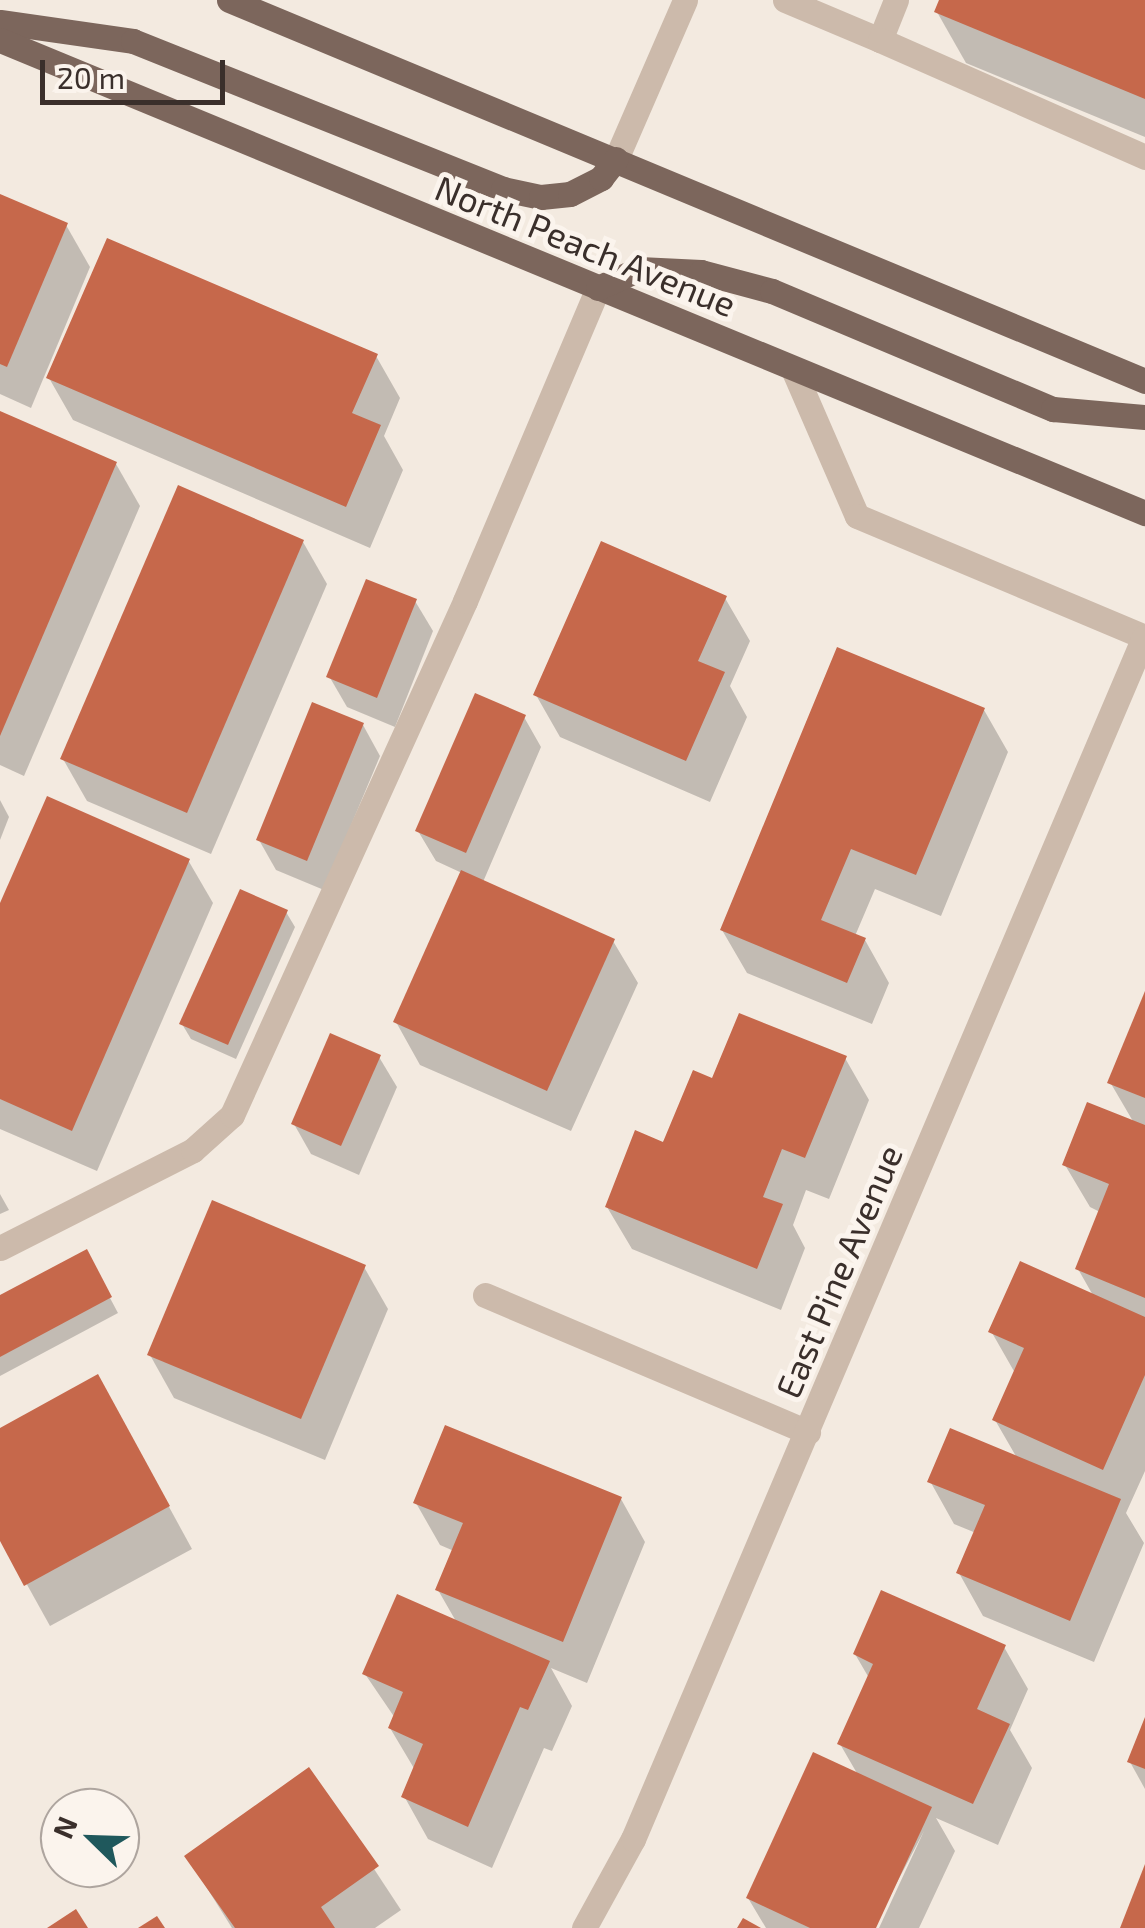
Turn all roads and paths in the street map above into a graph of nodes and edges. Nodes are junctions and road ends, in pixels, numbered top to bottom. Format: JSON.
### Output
{"nodes":[{"id":1,"x":229,"y":0,"type":"edge"},
{"id":2,"x":686,"y":0,"type":"edge"},
{"id":3,"x":786,"y":0,"type":"edge"},
{"id":4,"x":896,"y":0,"type":"edge"},
{"id":5,"x":0,"y":22,"type":"edge"},
{"id":6,"x":0,"y":40,"type":"edge"},
{"id":7,"x":880,"y":40,"type":"junction"},
{"id":8,"x":1145,"y":157,"type":"edge"},
{"id":9,"x":616,"y":159,"type":"junction"},
{"id":10,"x":598,"y":288,"type":"junction"},
{"id":11,"x":793,"y":368,"type":"junction"},
{"id":12,"x":1145,"y":381,"type":"edge"},
{"id":13,"x":1145,"y":417,"type":"edge"},
{"id":14,"x":1145,"y":513,"type":"edge"},
{"id":15,"x":1145,"y":637,"type":"edge"},
{"id":16,"x":0,"y":1248,"type":"edge"},
{"id":17,"x":485,"y":1295,"type":"dead end"},
{"id":18,"x":808,"y":1432,"type":"junction"},
{"id":19,"x":584,"y":1928,"type":"edge"}],
"edges":[{"from":1,"to":9,"type":"main road"},
{"from":2,"to":9,"type":"street"},
{"from":3,"to":7,"type":"street"},
{"from":4,"to":7,"type":"street"},
{"from":5,"to":9,"type":"main road"},
{"from":6,"to":10,"type":"main road","name":"North Peach Avenue"},
{"from":7,"to":8,"type":"street"},
{"from":9,"to":12,"type":"main road"},
{"from":10,"to":11,"type":"main road","name":"North Peach Avenue"},
{"from":10,"to":13,"type":"main road"},
{"from":10,"to":16,"type":"street"},
{"from":11,"to":14,"type":"main road","name":"North Peach Avenue"},
{"from":11,"to":15,"type":"street"},
{"from":15,"to":18,"type":"street","name":"East Pine Avenue"},
{"from":17,"to":18,"type":"street"},
{"from":18,"to":19,"type":"street","name":"East Pine Avenue"}]}
